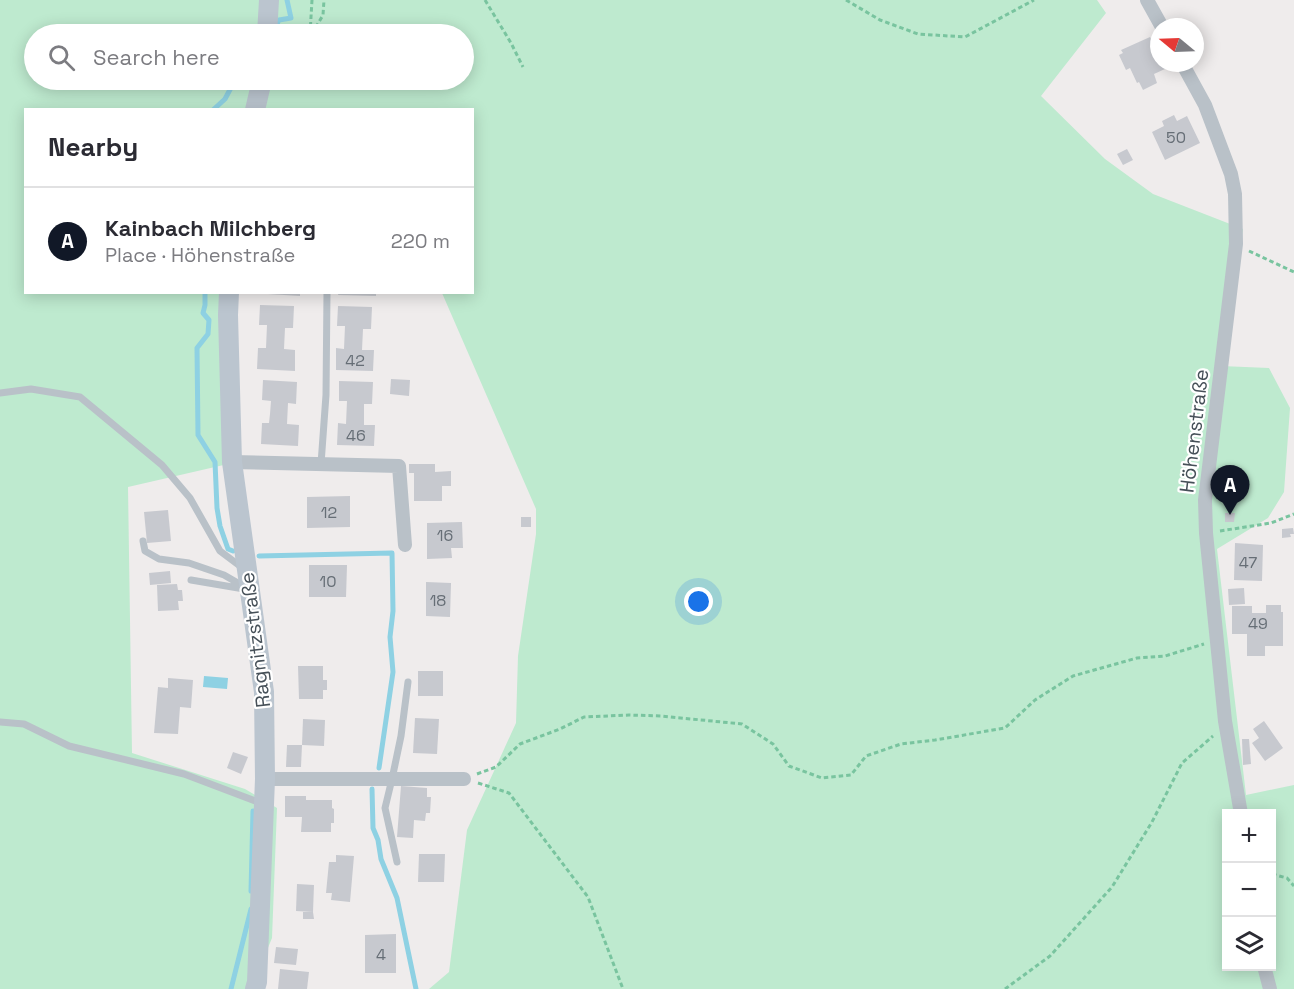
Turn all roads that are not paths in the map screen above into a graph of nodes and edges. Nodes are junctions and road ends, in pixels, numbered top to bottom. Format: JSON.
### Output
{"nodes":[{"id":1,"x":268,"y":0,"type":"edge"},
{"id":2,"x":1147,"y":0,"type":"edge"},
{"id":3,"x":1157,"y":18,"type":"edge"},
{"id":4,"x":267,"y":24,"type":"edge"},
{"id":5,"x":1187,"y":72,"type":"edge"},
{"id":6,"x":260,"y":90,"type":"edge"},
{"id":7,"x":255,"y":108,"type":"edge"},
{"id":8,"x":230,"y":294,"type":"edge"},
{"id":9,"x":327,"y":294,"type":"edge"},
{"id":10,"x":0,"y":393,"type":"edge"},
{"id":11,"x":232,"y":462,"type":"junction"},
{"id":12,"x":321,"y":464,"type":"junction"},
{"id":13,"x":143,"y":541,"type":"dead end"},
{"id":14,"x":405,"y":545,"type":"dead end"},
{"id":15,"x":192,"y":580,"type":"dead end"},
{"id":16,"x":248,"y":581,"type":"junction"},
{"id":17,"x":408,"y":682,"type":"dead end"},
{"id":18,"x":0,"y":722,"type":"edge"},
{"id":19,"x":265,"y":779,"type":"junction"},
{"id":20,"x":392,"y":779,"type":"junction"},
{"id":21,"x":464,"y":779,"type":"road end"},
{"id":22,"x":263,"y":804,"type":"junction"},
{"id":23,"x":1240,"y":809,"type":"edge"},
{"id":24,"x":398,"y":861,"type":"dead end"},
{"id":25,"x":1265,"y":971,"type":"edge"},
{"id":26,"x":255,"y":989,"type":"edge"},
{"id":27,"x":1270,"y":989,"type":"edge"}],
"edges":[{"from":1,"to":4,"type":"main road"},
{"from":2,"to":3,"type":"street"},
{"from":5,"to":23,"type":"street","name":"Höhenstraße"},
{"from":6,"to":7,"type":"main road"},
{"from":8,"to":11,"type":"main road","name":"Ragnitzstraße"},
{"from":9,"to":12,"type":"lane"},
{"from":10,"to":16,"type":"lane"},
{"from":11,"to":12,"type":"street"},
{"from":11,"to":16,"type":"main road","name":"Ragnitzstraße"},
{"from":12,"to":14,"type":"street"},
{"from":13,"to":16,"type":"lane"},
{"from":15,"to":16,"type":"lane"},
{"from":16,"to":19,"type":"main road","name":"Ragnitzstraße"},
{"from":17,"to":20,"type":"lane"},
{"from":18,"to":22,"type":"lane"},
{"from":19,"to":20,"type":"street"},
{"from":19,"to":22,"type":"main road","name":"Ragnitzstraße"},
{"from":20,"to":21,"type":"street"},
{"from":20,"to":24,"type":"lane"},
{"from":22,"to":26,"type":"main road","name":"Ragnitzstraße"},
{"from":25,"to":27,"type":"street"}]}
